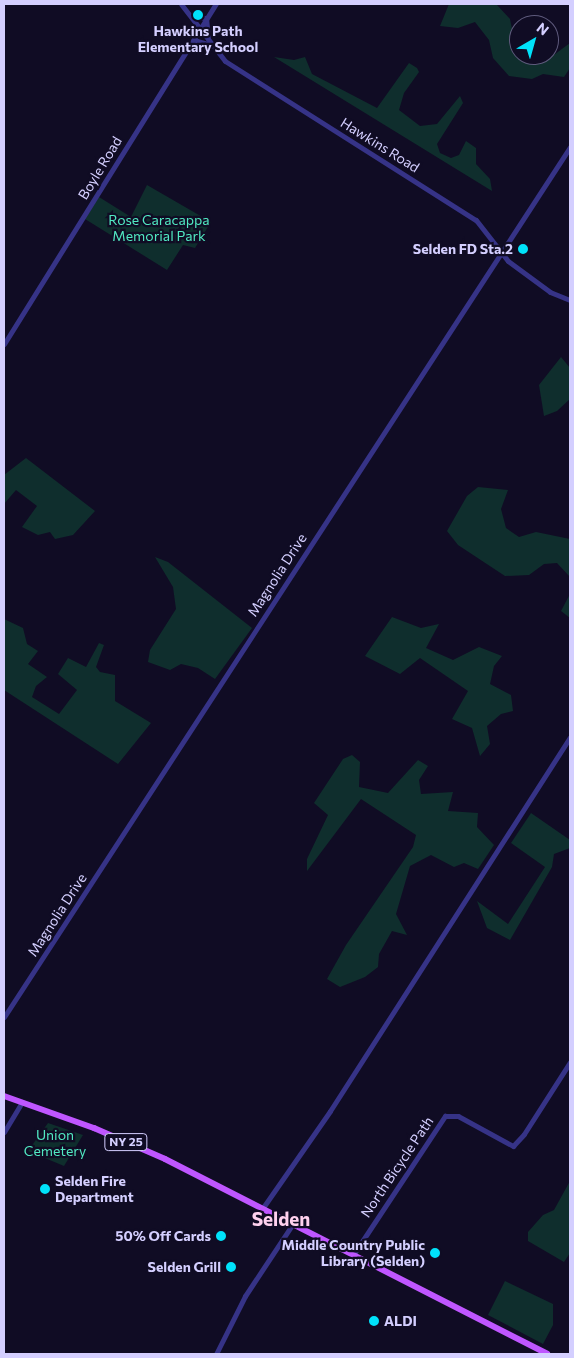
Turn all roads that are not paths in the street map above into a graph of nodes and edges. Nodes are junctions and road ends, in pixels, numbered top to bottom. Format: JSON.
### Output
{"nodes":[{"id":1,"x":181,"y":4,"type":"edge"},
{"id":2,"x":216,"y":4,"type":"edge"},
{"id":3,"x":189,"y":15,"type":"junction"},
{"id":4,"x":206,"y":18,"type":"junction"},
{"id":5,"x":200,"y":28,"type":"junction"},
{"id":6,"x":190,"y":45,"type":"junction"},
{"id":7,"x":210,"y":46,"type":"junction"},
{"id":8,"x":570,"y":146,"type":"edge"},
{"id":9,"x":510,"y":238,"type":"junction"},
{"id":10,"x":493,"y":239,"type":"junction"},
{"id":11,"x":502,"y":250,"type":"junction"},
{"id":12,"x":570,"y":300,"type":"edge"},
{"id":13,"x":4,"y":344,"type":"edge"},
{"id":14,"x":570,"y":737,"type":"edge"},
{"id":15,"x":4,"y":1017,"type":"edge"},
{"id":16,"x":570,"y":1062,"type":"edge"},
{"id":17,"x":4,"y":1096,"type":"edge"},
{"id":18,"x":22,"y":1102,"type":"junction"},
{"id":19,"x":4,"y":1132,"type":"edge"},
{"id":20,"x":262,"y":1209,"type":"junction"},
{"id":21,"x":292,"y":1225,"type":"junction"},
{"id":22,"x":353,"y":1254,"type":"junction"},
{"id":23,"x":216,"y":1354,"type":"edge"},
{"id":24,"x":546,"y":1354,"type":"edge"}],
"edges":[{"from":1,"to":3,"type":"street","name":"Hawkins Road"},
{"from":2,"to":4,"type":"street","name":"Boyle Road"},
{"from":3,"to":4,"type":"street"},
{"from":3,"to":5,"type":"street","name":"Hawkins Road"},
{"from":4,"to":5,"type":"street","name":"Boyle Road"},
{"from":4,"to":7,"type":"street"},
{"from":5,"to":6,"type":"street","name":"Boyle Road"},
{"from":5,"to":7,"type":"street","name":"Hawkins Road"},
{"from":6,"to":7,"type":"street"},
{"from":6,"to":13,"type":"street","name":"Boyle Road"},
{"from":7,"to":10,"type":"street","name":"Hawkins Road"},
{"from":8,"to":9,"type":"street","name":"Magnolia Drive"},
{"from":9,"to":10,"type":"street"},
{"from":9,"to":11,"type":"street","name":"Magnolia Drive"},
{"from":10,"to":11,"type":"street","name":"Hawkins Road"},
{"from":11,"to":12,"type":"street","name":"Hawkins Road"},
{"from":11,"to":15,"type":"street","name":"Magnolia Drive"},
{"from":14,"to":20,"type":"street"},
{"from":16,"to":22,"type":"street","name":"North Bicycle Path"},
{"from":17,"to":18,"type":"main road","number":"NY 25"},
{"from":18,"to":19,"type":"street"},
{"from":18,"to":20,"type":"main road","number":"NY 25"},
{"from":20,"to":21,"type":"main road","number":"NY 25"},
{"from":21,"to":22,"type":"main road","number":"NY 25"},
{"from":21,"to":23,"type":"street"},
{"from":22,"to":24,"type":"main road","number":"NY 25"}]}
